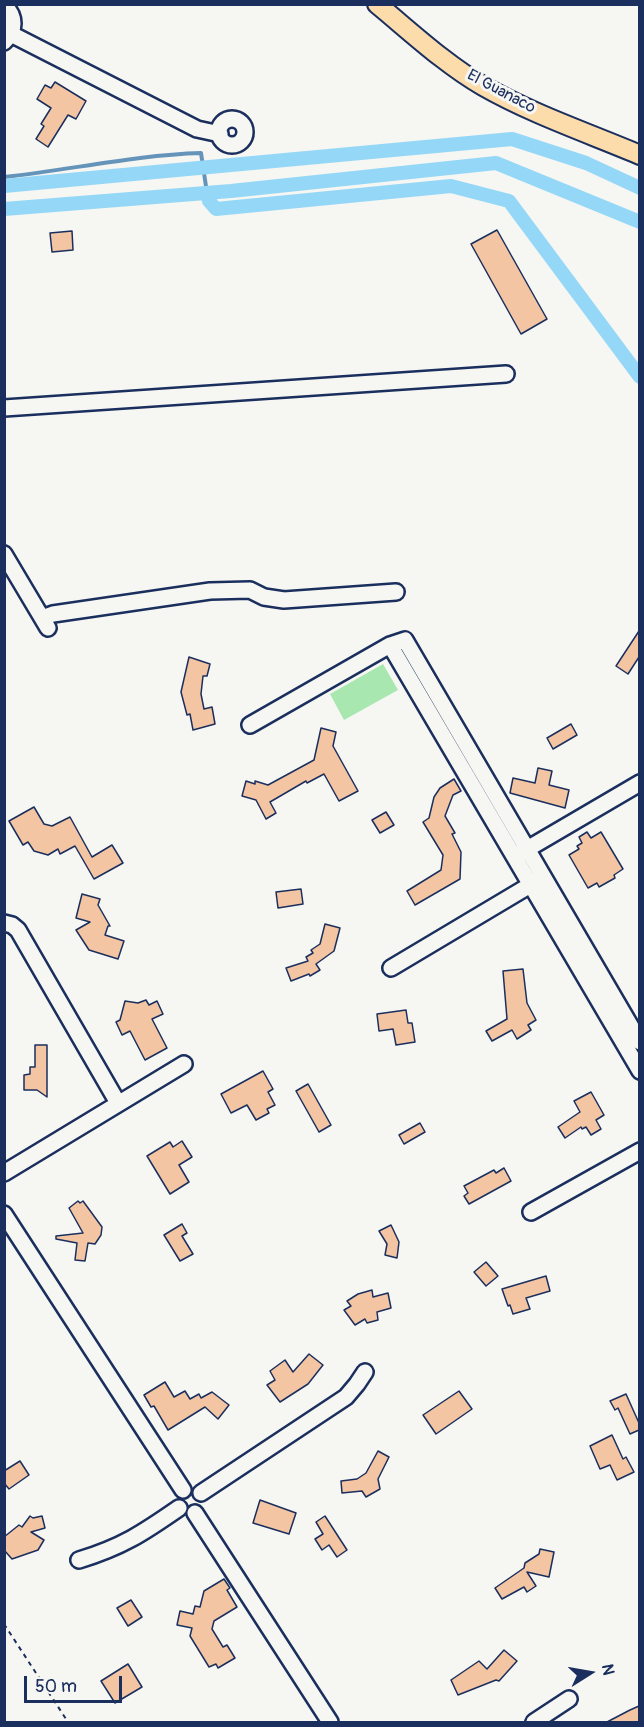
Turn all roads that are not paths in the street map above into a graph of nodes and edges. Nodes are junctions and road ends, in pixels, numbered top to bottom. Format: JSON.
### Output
{"nodes":[{"id":1,"x":377,"y":4,"type":"edge"},
{"id":2,"x":7,"y":6,"type":"edge"},
{"id":3,"x":8,"y":38,"type":"edge"},
{"id":4,"x":220,"y":134,"type":"dead end"},
{"id":5,"x":639,"y":155,"type":"edge"},
{"id":6,"x":506,"y":374,"type":"dead end"},
{"id":7,"x":4,"y":408,"type":"edge"},
{"id":8,"x":4,"y":554,"type":"edge"},
{"id":9,"x":396,"y":592,"type":"dead end"},
{"id":10,"x":390,"y":645,"type":"junction"},
{"id":11,"x":250,"y":725,"type":"dead end"},
{"id":12,"x":639,"y":783,"type":"edge"},
{"id":13,"x":520,"y":853,"type":"junction"},
{"id":14,"x":537,"y":881,"type":"junction"},
{"id":15,"x":4,"y":923,"type":"edge"},
{"id":16,"x":391,"y":968,"type":"dead end"},
{"id":17,"x":639,"y":1042,"type":"edge"},
{"id":18,"x":184,"y":1064,"type":"dead end"},
{"id":19,"x":639,"y":1071,"type":"edge"},
{"id":20,"x":118,"y":1103,"type":"junction"},
{"id":21,"x":639,"y":1151,"type":"edge"},
{"id":22,"x":4,"y":1173,"type":"edge"},
{"id":23,"x":531,"y":1212,"type":"dead end"},
{"id":24,"x":4,"y":1214,"type":"edge"},
{"id":25,"x":365,"y":1372,"type":"dead end"},
{"id":26,"x":183,"y":1490,"type":"junction"},
{"id":27,"x":201,"y":1493,"type":"junction"},
{"id":28,"x":179,"y":1508,"type":"junction"},
{"id":29,"x":195,"y":1513,"type":"junction"},
{"id":30,"x":79,"y":1560,"type":"dead end"},
{"id":31,"x":569,"y":1700,"type":"dead end"},
{"id":32,"x":330,"y":1722,"type":"edge"},
{"id":33,"x":534,"y":1722,"type":"edge"}],
"edges":[{"from":1,"to":5,"type":"main road","name":"El Guanaco"},
{"from":2,"to":3,"type":"street"},
{"from":3,"to":4,"type":"street"},
{"from":6,"to":7,"type":"street"},
{"from":8,"to":9,"type":"street"},
{"from":10,"to":11,"type":"street"},
{"from":10,"to":13,"type":"street"},
{"from":10,"to":13,"type":"street"},
{"from":12,"to":13,"type":"street"},
{"from":13,"to":14,"type":"street"},
{"from":14,"to":16,"type":"street"},
{"from":14,"to":17,"type":"street"},
{"from":14,"to":19,"type":"street"},
{"from":15,"to":20,"type":"street"},
{"from":18,"to":20,"type":"street"},
{"from":20,"to":22,"type":"street"},
{"from":21,"to":23,"type":"street"},
{"from":24,"to":26,"type":"street"},
{"from":25,"to":27,"type":"street"},
{"from":26,"to":27,"type":"street"},
{"from":26,"to":28,"type":"street"},
{"from":27,"to":29,"type":"street"},
{"from":28,"to":29,"type":"street"},
{"from":28,"to":30,"type":"street"},
{"from":29,"to":32,"type":"street"},
{"from":31,"to":33,"type":"street"}]}
